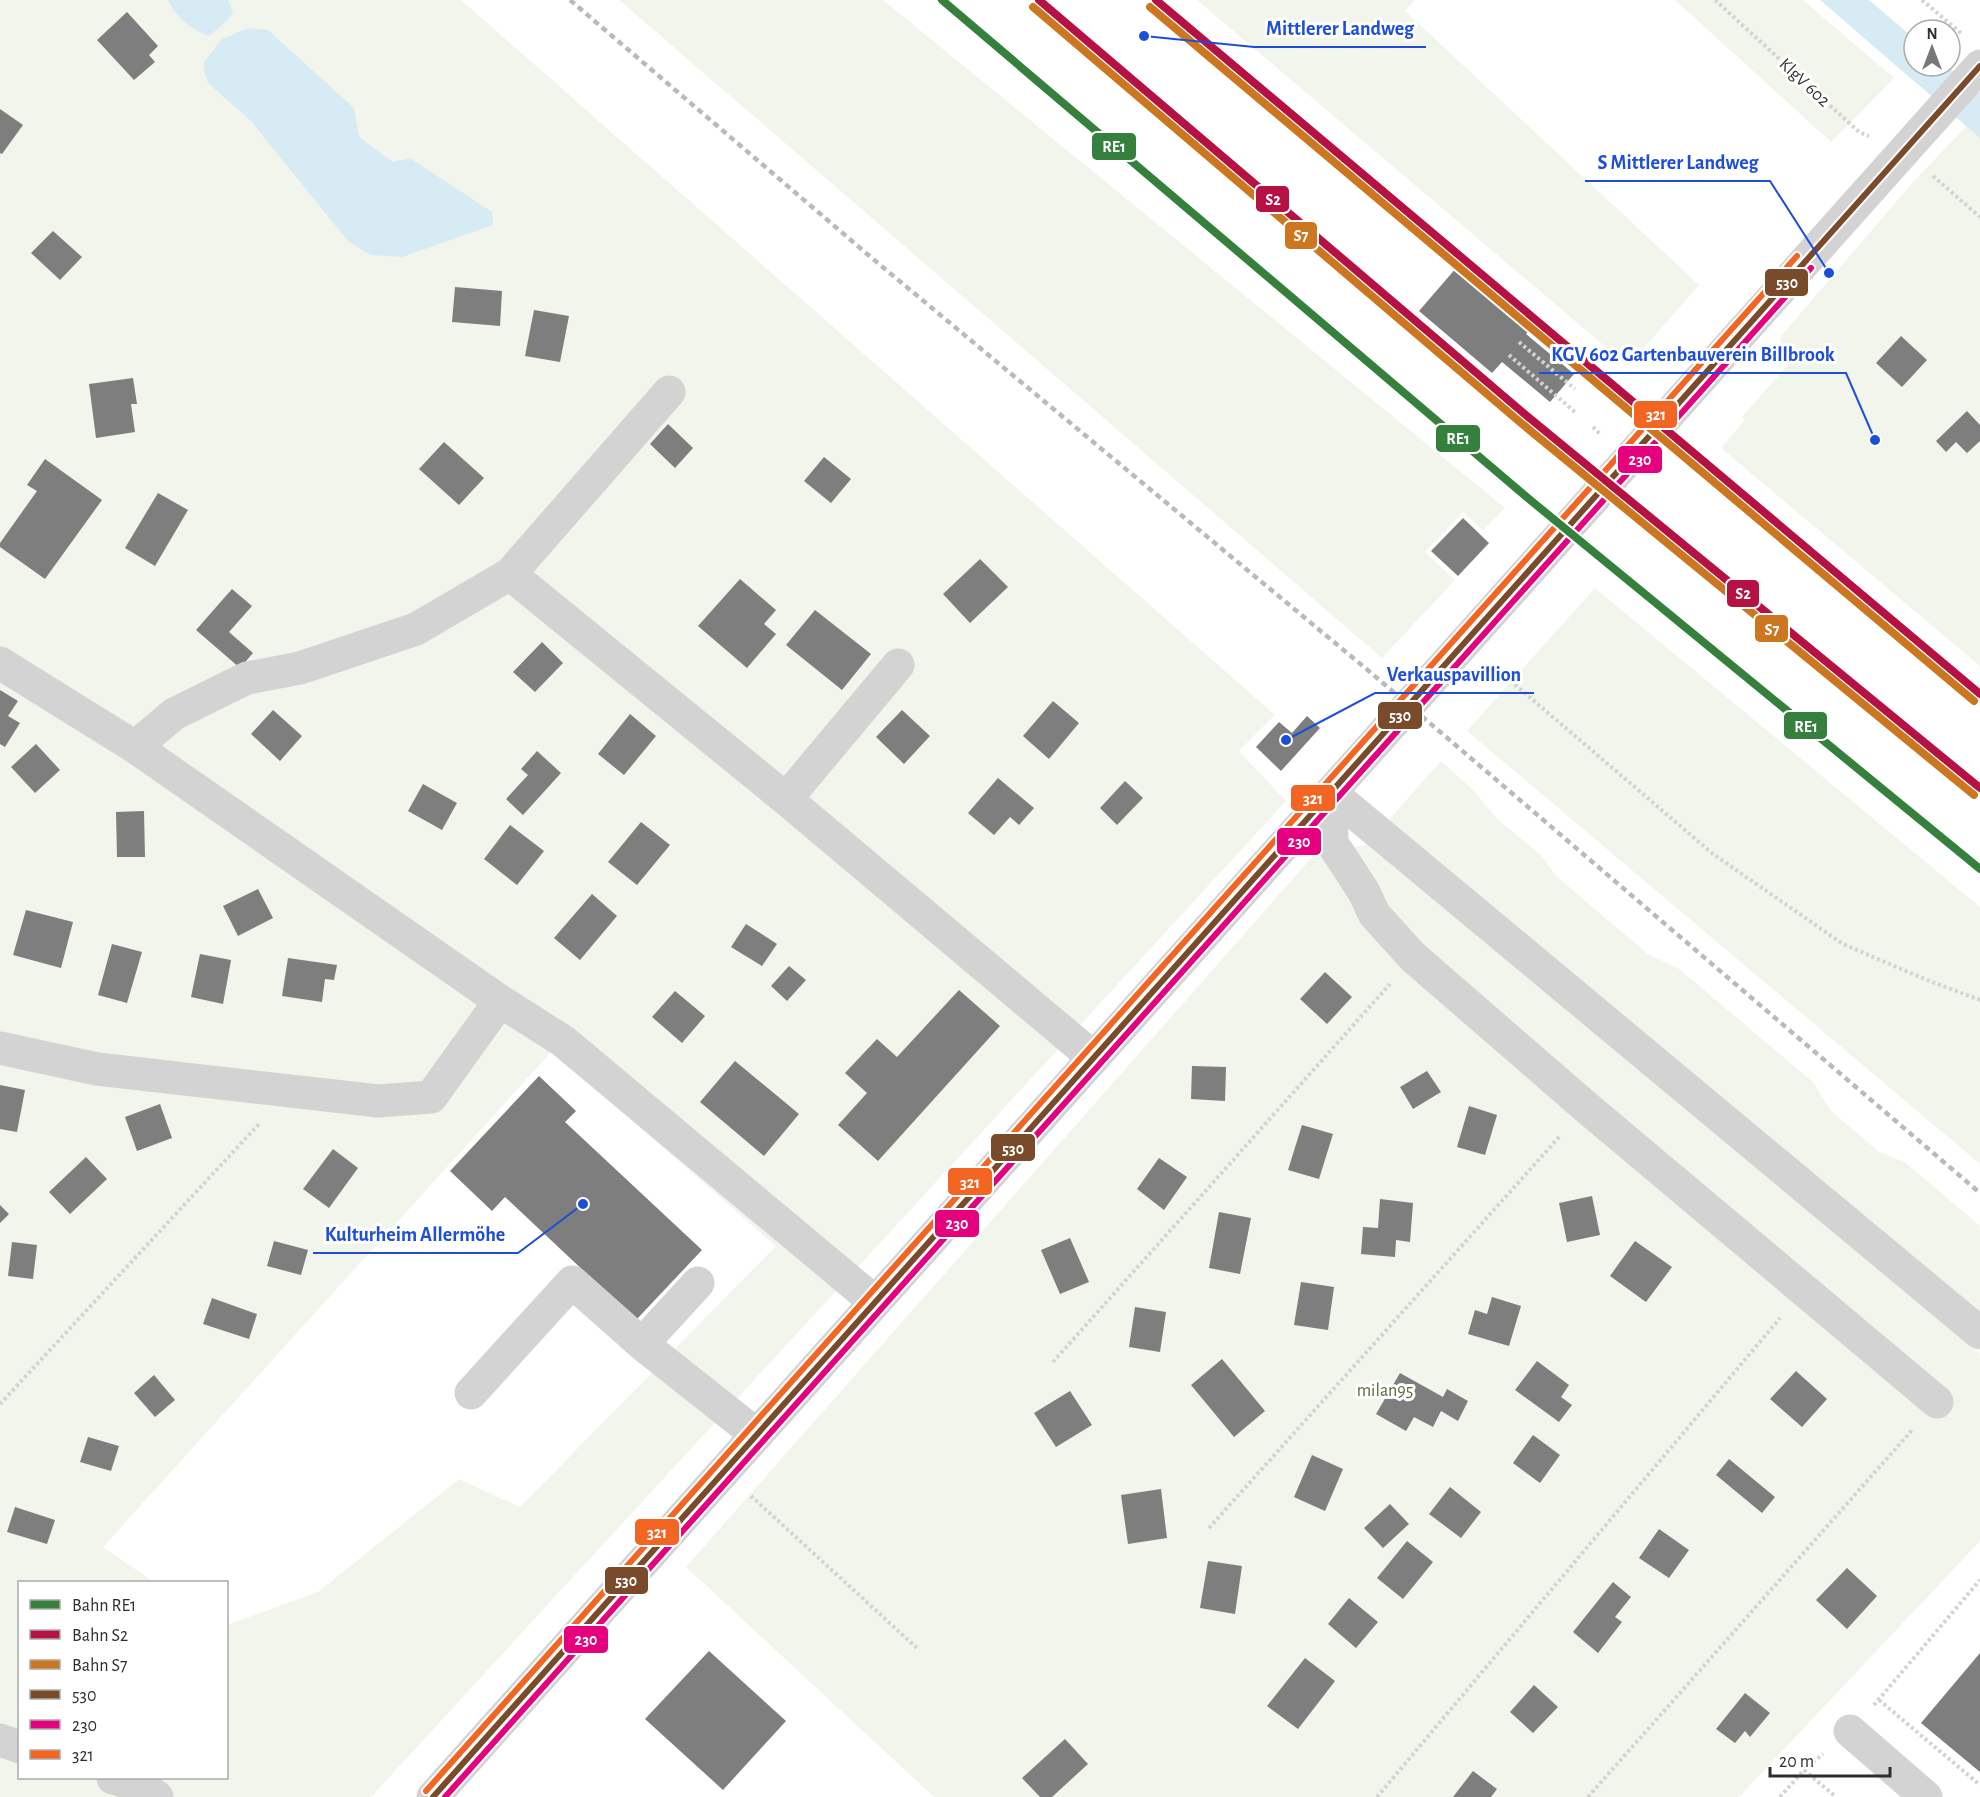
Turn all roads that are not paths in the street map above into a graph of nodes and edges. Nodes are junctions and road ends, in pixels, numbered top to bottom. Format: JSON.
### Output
{"nodes":[{"id":1,"x":1980,"y":66,"type":"edge"},
{"id":2,"x":669,"y":392,"type":"dead end"},
{"id":3,"x":510,"y":574,"type":"junction"},
{"id":4,"x":0,"y":663,"type":"edge"},
{"id":5,"x":898,"y":665,"type":"dead end"},
{"id":6,"x":135,"y":747,"type":"junction"},
{"id":7,"x":1331,"y":793,"type":"junction"},
{"id":8,"x":786,"y":799,"type":"junction"},
{"id":9,"x":500,"y":1001,"type":"junction"},
{"id":10,"x":0,"y":1048,"type":"edge"},
{"id":11,"x":1094,"y":1058,"type":"junction"},
{"id":12,"x":698,"y":1283,"type":"dead end"},
{"id":13,"x":875,"y":1302,"type":"junction"},
{"id":14,"x":1980,"y":1333,"type":"edge"},
{"id":15,"x":642,"y":1344,"type":"junction"},
{"id":16,"x":471,"y":1393,"type":"dead end"},
{"id":17,"x":1937,"y":1402,"type":"road end"},
{"id":18,"x":757,"y":1435,"type":"junction"},
{"id":19,"x":1850,"y":1731,"type":"road end"},
{"id":20,"x":0,"y":1740,"type":"edge"},
{"id":21,"x":18,"y":1746,"type":"edge"},
{"id":22,"x":116,"y":1779,"type":"edge"},
{"id":23,"x":157,"y":1797,"type":"edge"},
{"id":24,"x":433,"y":1797,"type":"edge"},
{"id":25,"x":1926,"y":1797,"type":"edge"}],
"edges":[{"from":1,"to":7,"type":"street"},
{"from":2,"to":3,"type":"street"},
{"from":3,"to":6,"type":"street"},
{"from":3,"to":8,"type":"street"},
{"from":4,"to":6,"type":"street"},
{"from":5,"to":8,"type":"street"},
{"from":6,"to":9,"type":"street"},
{"from":7,"to":11,"type":"street"},
{"from":7,"to":14,"type":"street"},
{"from":7,"to":17,"type":"street"},
{"from":8,"to":11,"type":"street"},
{"from":9,"to":10,"type":"street"},
{"from":9,"to":13,"type":"street"},
{"from":11,"to":13,"type":"street"},
{"from":12,"to":15,"type":"street"},
{"from":13,"to":18,"type":"street"},
{"from":15,"to":16,"type":"street"},
{"from":15,"to":18,"type":"street"},
{"from":18,"to":24,"type":"street"},
{"from":19,"to":25,"type":"street"},
{"from":20,"to":21,"type":"street"},
{"from":22,"to":23,"type":"street"}]}
